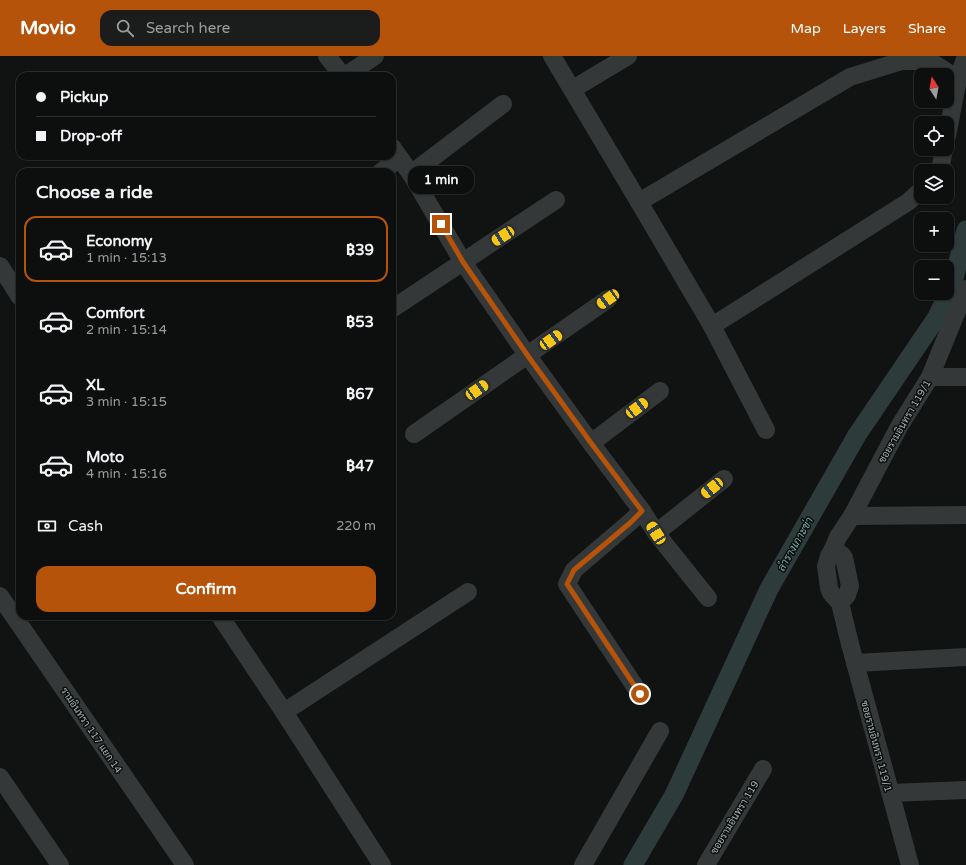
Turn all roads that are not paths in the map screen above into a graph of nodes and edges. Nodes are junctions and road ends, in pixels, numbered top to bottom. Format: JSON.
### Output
{"nodes":[{"id":1,"x":327,"y":56,"type":"edge"},
{"id":2,"x":375,"y":56,"type":"edge"},
{"id":3,"x":552,"y":56,"type":"edge"},
{"id":4,"x":628,"y":56,"type":"edge"},
{"id":5,"x":966,"y":56,"type":"edge"},
{"id":6,"x":341,"y":72,"type":"edge"},
{"id":7,"x":350,"y":72,"type":"edge"},
{"id":8,"x":958,"y":79,"type":"junction"},
{"id":9,"x":573,"y":90,"type":"junction"},
{"id":10,"x":503,"y":104,"type":"dead end"},
{"id":11,"x":951,"y":116,"type":"edge"},
{"id":12,"x":396,"y":152,"type":"edge"},
{"id":13,"x":411,"y":174,"type":"junction"},
{"id":14,"x":914,"y":196,"type":"edge"},
{"id":15,"x":556,"y":200,"type":"dead end"},
{"id":16,"x":639,"y":202,"type":"junction"},
{"id":17,"x":463,"y":262,"type":"junction"},
{"id":18,"x":0,"y":266,"type":"edge"},
{"id":19,"x":966,"y":289,"type":"edge"},
{"id":20,"x":16,"y":291,"type":"edge"},
{"id":21,"x":608,"y":299,"type":"dead end"},
{"id":22,"x":396,"y":306,"type":"edge"},
{"id":23,"x":712,"y":326,"type":"junction"},
{"id":24,"x":528,"y":356,"type":"junction"},
{"id":25,"x":930,"y":377,"type":"junction"},
{"id":26,"x":966,"y":377,"type":"edge"},
{"id":27,"x":660,"y":391,"type":"dead end"},
{"id":28,"x":766,"y":430,"type":"dead end"},
{"id":29,"x":414,"y":434,"type":"dead end"},
{"id":30,"x":591,"y":443,"type":"junction"},
{"id":31,"x":724,"y":479,"type":"dead end"},
{"id":32,"x":642,"y":511,"type":"junction"},
{"id":33,"x":966,"y":515,"type":"edge"},
{"id":34,"x":852,"y":516,"type":"junction"},
{"id":35,"x":656,"y":533,"type":"junction"},
{"id":36,"x":468,"y":592,"type":"dead end"},
{"id":37,"x":0,"y":596,"type":"edge"},
{"id":38,"x":708,"y":598,"type":"dead end"},
{"id":39,"x":16,"y":619,"type":"edge"},
{"id":40,"x":17,"y":620,"type":"edge"},
{"id":41,"x":223,"y":620,"type":"edge"},
{"id":42,"x":966,"y":657,"type":"edge"},
{"id":43,"x":855,"y":663,"type":"junction"},
{"id":44,"x":640,"y":694,"type":"dead end"},
{"id":45,"x":284,"y":712,"type":"junction"},
{"id":46,"x":660,"y":731,"type":"dead end"},
{"id":47,"x":763,"y":769,"type":"dead end"},
{"id":48,"x":0,"y":777,"type":"edge"},
{"id":49,"x":966,"y":790,"type":"edge"},
{"id":50,"x":890,"y":793,"type":"junction"},
{"id":51,"x":60,"y":865,"type":"edge"},
{"id":52,"x":185,"y":865,"type":"edge"},
{"id":53,"x":382,"y":865,"type":"edge"},
{"id":54,"x":583,"y":865,"type":"edge"},
{"id":55,"x":706,"y":865,"type":"edge"},
{"id":56,"x":910,"y":865,"type":"edge"}],
"edges":[{"from":1,"to":6,"type":"street"},
{"from":2,"to":7,"type":"street"},
{"from":3,"to":9,"type":"street"},
{"from":4,"to":9,"type":"street"},
{"from":5,"to":8,"type":"street"},
{"from":8,"to":11,"type":"street"},
{"from":8,"to":16,"type":"street"},
{"from":9,"to":16,"type":"street"},
{"from":10,"to":13,"type":"street"},
{"from":12,"to":13,"type":"street"},
{"from":13,"to":17,"type":"street"},
{"from":14,"to":23,"type":"street"},
{"from":15,"to":17,"type":"street"},
{"from":16,"to":23,"type":"street"},
{"from":17,"to":22,"type":"street"},
{"from":17,"to":24,"type":"street"},
{"from":18,"to":20,"type":"street"},
{"from":19,"to":25,"type":"street","name":"ซอยรามอินทรา 119/1"},
{"from":21,"to":24,"type":"street"},
{"from":23,"to":28,"type":"street"},
{"from":24,"to":29,"type":"street"},
{"from":24,"to":30,"type":"street"},
{"from":25,"to":26,"type":"street"},
{"from":25,"to":34,"type":"street","name":"ซอยรามอินทรา 119/1"},
{"from":27,"to":30,"type":"street"},
{"from":30,"to":32,"type":"street"},
{"from":31,"to":35,"type":"street"},
{"from":32,"to":35,"type":"street"},
{"from":32,"to":44,"type":"street"},
{"from":33,"to":34,"type":"street"},
{"from":34,"to":43,"type":"street","name":"ซอยรามอินทรา 119/1"},
{"from":35,"to":38,"type":"street"},
{"from":36,"to":45,"type":"street"},
{"from":37,"to":39,"type":"street","name":"รามอินทรา 117 แยก 14"},
{"from":40,"to":52,"type":"street","name":"รามอินทรา 117 แยก 14"},
{"from":41,"to":45,"type":"street"},
{"from":42,"to":43,"type":"street"},
{"from":43,"to":50,"type":"street","name":"ซอยรามอินทรา 119/1"},
{"from":45,"to":53,"type":"street"},
{"from":46,"to":54,"type":"street"},
{"from":47,"to":55,"type":"street","name":"ซอยรามอินทรา 119"},
{"from":48,"to":51,"type":"street"},
{"from":49,"to":50,"type":"street"},
{"from":50,"to":56,"type":"street","name":"ซอยรามอินทรา 119/1"}]}
